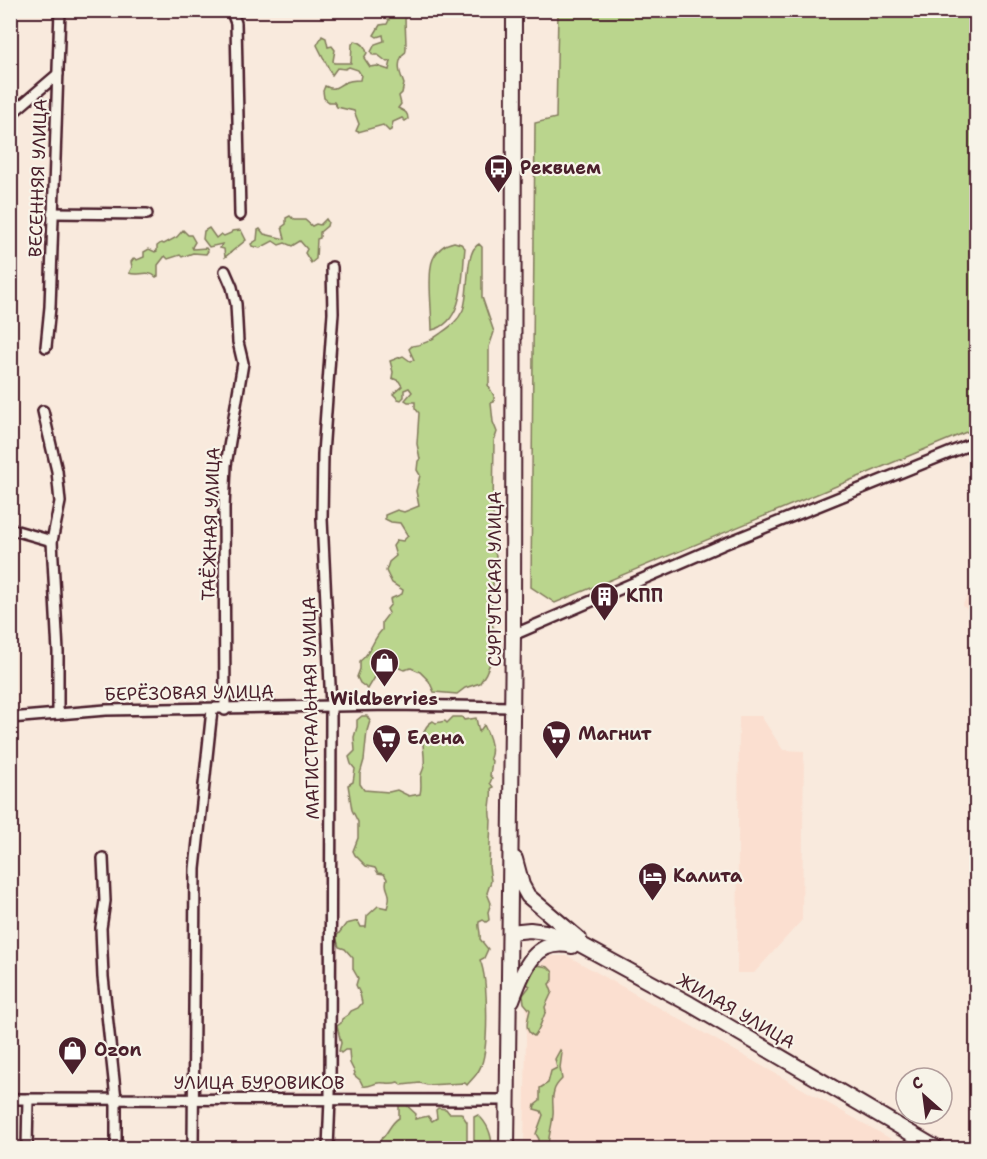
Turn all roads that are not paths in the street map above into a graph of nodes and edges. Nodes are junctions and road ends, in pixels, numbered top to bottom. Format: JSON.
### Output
{"nodes":[{"id":1,"x":60,"y":10,"type":"edge"},
{"id":2,"x":231,"y":10,"type":"edge"},
{"id":3,"x":514,"y":10,"type":"edge"},
{"id":4,"x":58,"y":74,"type":"junction"},
{"id":5,"x":10,"y":115,"type":"edge"},
{"id":6,"x":52,"y":213,"type":"junction"},
{"id":7,"x":147,"y":214,"type":"dead end"},
{"id":8,"x":240,"y":215,"type":"dead end"},
{"id":9,"x":332,"y":267,"type":"dead end"},
{"id":10,"x":225,"y":271,"type":"dead end"},
{"id":11,"x":46,"y":347,"type":"dead end"},
{"id":12,"x":43,"y":411,"type":"dead end"},
{"id":13,"x":976,"y":442,"type":"edge"},
{"id":14,"x":10,"y":529,"type":"edge"},
{"id":15,"x":52,"y":540,"type":"junction"},
{"id":16,"x":513,"y":635,"type":"junction"},
{"id":17,"x":331,"y":706,"type":"junction"},
{"id":18,"x":512,"y":707,"type":"junction"},
{"id":19,"x":212,"y":710,"type":"junction"},
{"id":20,"x":225,"y":710,"type":"junction"},
{"id":21,"x":58,"y":714,"type":"junction"},
{"id":22,"x":10,"y":718,"type":"edge"},
{"id":23,"x":511,"y":842,"type":"junction"},
{"id":24,"x":104,"y":858,"type":"dead end"},
{"id":25,"x":510,"y":932,"type":"junction"},
{"id":26,"x":592,"y":951,"type":"junction"},
{"id":27,"x":508,"y":1011,"type":"junction"},
{"id":28,"x":10,"y":1099,"type":"edge"},
{"id":29,"x":28,"y":1099,"type":"junction"},
{"id":30,"x":116,"y":1099,"type":"junction"},
{"id":31,"x":194,"y":1099,"type":"junction"},
{"id":32,"x":330,"y":1099,"type":"junction"},
{"id":33,"x":507,"y":1100,"type":"junction"},
{"id":34,"x":27,"y":1149,"type":"edge"},
{"id":35,"x":116,"y":1149,"type":"edge"},
{"id":36,"x":193,"y":1149,"type":"edge"},
{"id":37,"x":327,"y":1149,"type":"edge"},
{"id":38,"x":507,"y":1149,"type":"edge"},
{"id":39,"x":936,"y":1149,"type":"edge"}],
"edges":[{"from":1,"to":4,"type":"street","name":"ВЕСЕННЯЯ УЛИЦА"},
{"from":2,"to":8,"type":"street"},
{"from":3,"to":16,"type":"main road","name":"СУРГУТСКАЯ УЛИЦА"},
{"from":4,"to":5,"type":"street"},
{"from":4,"to":6,"type":"street","name":"ВЕСЕННЯЯ УЛИЦА"},
{"from":6,"to":7,"type":"street"},
{"from":6,"to":11,"type":"street","name":"ВЕСЕННЯЯ УЛИЦА"},
{"from":9,"to":17,"type":"street","name":"МАГИСТРАЛЬНАЯ УЛИЦА"},
{"from":10,"to":20,"type":"street","name":"ТАЁЖНАЯ УЛИЦА"},
{"from":12,"to":15,"type":"street"},
{"from":13,"to":16,"type":"street"},
{"from":14,"to":15,"type":"street"},
{"from":15,"to":21,"type":"street"},
{"from":16,"to":18,"type":"main road","name":"СУРГУТСКАЯ УЛИЦА"},
{"from":17,"to":18,"type":"street","name":"БЕРЁЗОВАЯ УЛИЦА"},
{"from":17,"to":20,"type":"street","name":"БЕРЁЗОВАЯ УЛИЦА"},
{"from":17,"to":32,"type":"street","name":"МАГИСТРАЛЬНАЯ УЛИЦА"},
{"from":18,"to":23,"type":"main road","name":"СУРГУТСКАЯ УЛИЦА"},
{"from":19,"to":20,"type":"street","name":"БЕРЁЗОВАЯ УЛИЦА"},
{"from":19,"to":21,"type":"street","name":"БЕРЁЗОВАЯ УЛИЦА"},
{"from":19,"to":31,"type":"street"},
{"from":21,"to":22,"type":"street","name":"БЕРЁЗОВАЯ УЛИЦА"},
{"from":23,"to":25,"type":"main road","name":"СУРГУТСКАЯ УЛИЦА"},
{"from":23,"to":26,"type":"main road"},
{"from":24,"to":30,"type":"street"},
{"from":25,"to":26,"type":"main road","name":"ЖИЛАЯ УЛИЦА"},
{"from":25,"to":27,"type":"main road","name":"СУРГУТСКАЯ УЛИЦА"},
{"from":26,"to":27,"type":"main road"},
{"from":26,"to":39,"type":"main road","name":"ЖИЛАЯ УЛИЦА"},
{"from":27,"to":33,"type":"main road","name":"СУРГУТСКАЯ УЛИЦА"},
{"from":28,"to":29,"type":"street","name":"УЛИЦА БУРОВИКОВ"},
{"from":29,"to":30,"type":"street","name":"УЛИЦА БУРОВИКОВ"},
{"from":29,"to":34,"type":"street"},
{"from":30,"to":31,"type":"street","name":"УЛИЦА БУРОВИКОВ"},
{"from":30,"to":35,"type":"street"},
{"from":31,"to":32,"type":"street","name":"УЛИЦА БУРОВИКОВ"},
{"from":31,"to":36,"type":"street"},
{"from":32,"to":33,"type":"street","name":"УЛИЦА БУРОВИКОВ"},
{"from":32,"to":37,"type":"street","name":"МАГИСТРАЛЬНАЯ УЛИЦА"},
{"from":33,"to":38,"type":"main road","name":"СУРГУТСКАЯ УЛИЦА"}]}
